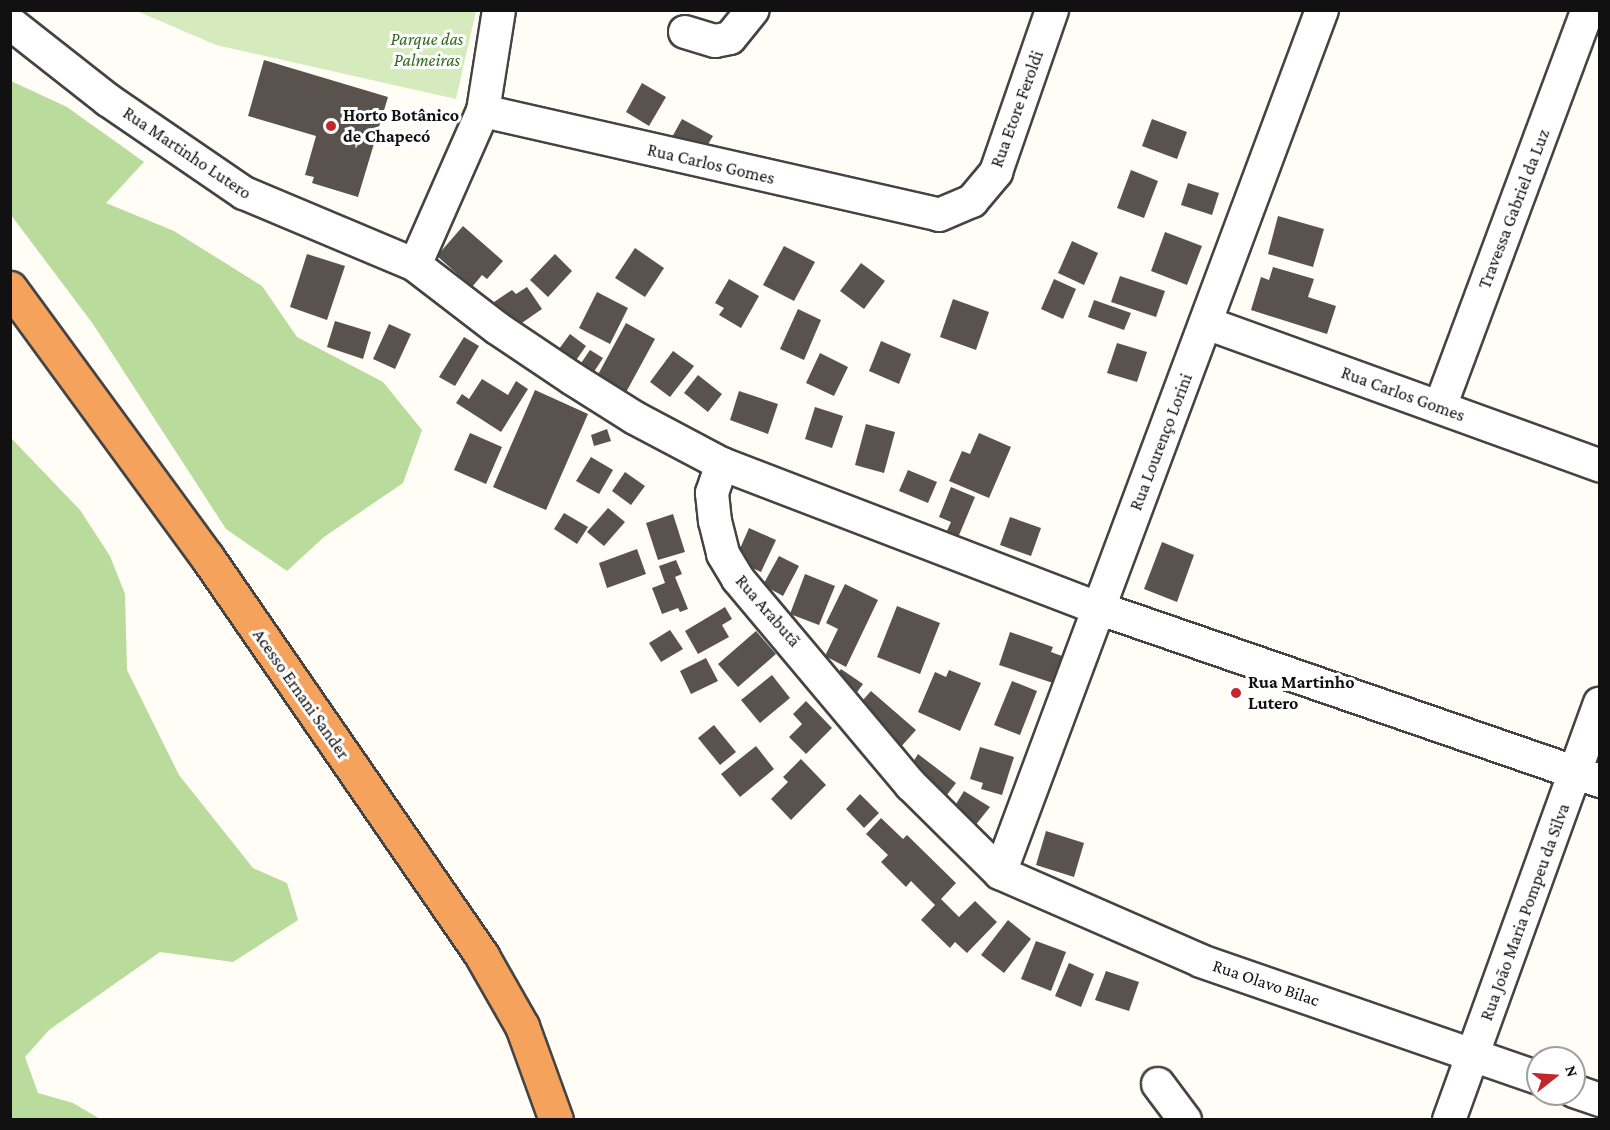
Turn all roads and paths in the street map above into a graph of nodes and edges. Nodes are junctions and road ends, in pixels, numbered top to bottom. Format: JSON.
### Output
{"nodes":[{"id":1,"x":499,"y":10,"type":"edge"},
{"id":2,"x":753,"y":10,"type":"edge"},
{"id":3,"x":1052,"y":10,"type":"edge"},
{"id":4,"x":1322,"y":10,"type":"edge"},
{"id":5,"x":1588,"y":10,"type":"edge"},
{"id":6,"x":10,"y":23,"type":"edge"},
{"id":7,"x":685,"y":32,"type":"dead end"},
{"id":8,"x":483,"y":111,"type":"junction"},
{"id":9,"x":939,"y":215,"type":"joint"},
{"id":10,"x":415,"y":265,"type":"junction"},
{"id":11,"x":10,"y":288,"type":"edge"},
{"id":12,"x":1206,"y":323,"type":"junction"},
{"id":13,"x":1440,"y":407,"type":"junction"},
{"id":14,"x":722,"y":464,"type":"junction"},
{"id":15,"x":1599,"y":466,"type":"edge"},
{"id":16,"x":1098,"y":608,"type":"junction"},
{"id":17,"x":1599,"y":704,"type":"edge"},
{"id":18,"x":1588,"y":777,"type":"edge"},
{"id":19,"x":1000,"y":873,"type":"junction"},
{"id":20,"x":1472,"y":1055,"type":"junction"},
{"id":21,"x":1526,"y":1074,"type":"edge"},
{"id":22,"x":1158,"y":1084,"type":"dead end"},
{"id":23,"x":556,"y":1119,"type":"edge"},
{"id":24,"x":1185,"y":1119,"type":"edge"},
{"id":25,"x":1449,"y":1119,"type":"edge"}],
"edges":[{"from":1,"to":8,"type":"street"},
{"from":2,"to":7,"type":"street"},
{"from":3,"to":9,"type":"street","name":"Rua Etore Feroldi"},
{"from":4,"to":12,"type":"street","name":"Rua Lourenço Lorini"},
{"from":5,"to":13,"type":"street","name":"Travessa Gabriel da Luz"},
{"from":6,"to":10,"type":"street","name":"Rua Martinho Lutero"},
{"from":8,"to":9,"type":"street","name":"Rua Carlos Gomes"},
{"from":8,"to":10,"type":"street"},
{"from":10,"to":14,"type":"street"},
{"from":11,"to":23,"type":"highway","name":"Acesso Ernani Sander"},
{"from":12,"to":13,"type":"street","name":"Rua Carlos Gomes"},
{"from":12,"to":16,"type":"street","name":"Rua Lourenço Lorini"},
{"from":13,"to":15,"type":"street","name":"Rua Carlos Gomes"},
{"from":14,"to":16,"type":"street"},
{"from":14,"to":19,"type":"street","name":"Rua Arabutã"},
{"from":16,"to":18,"type":"street"},
{"from":16,"to":19,"type":"street","name":"Rua Lourenço Lorini"},
{"from":17,"to":18,"type":"street","name":"Rua João Maria Pompeu da Silva"},
{"from":18,"to":20,"type":"street","name":"Rua João Maria Pompeu da Silva"},
{"from":19,"to":20,"type":"street","name":"Rua Olavo Bilac"},
{"from":20,"to":21,"type":"street","name":"Rua Olavo Bilac"},
{"from":20,"to":25,"type":"street","name":"Rua João Maria Pompeu da Silva"},
{"from":22,"to":24,"type":"street"}]}
